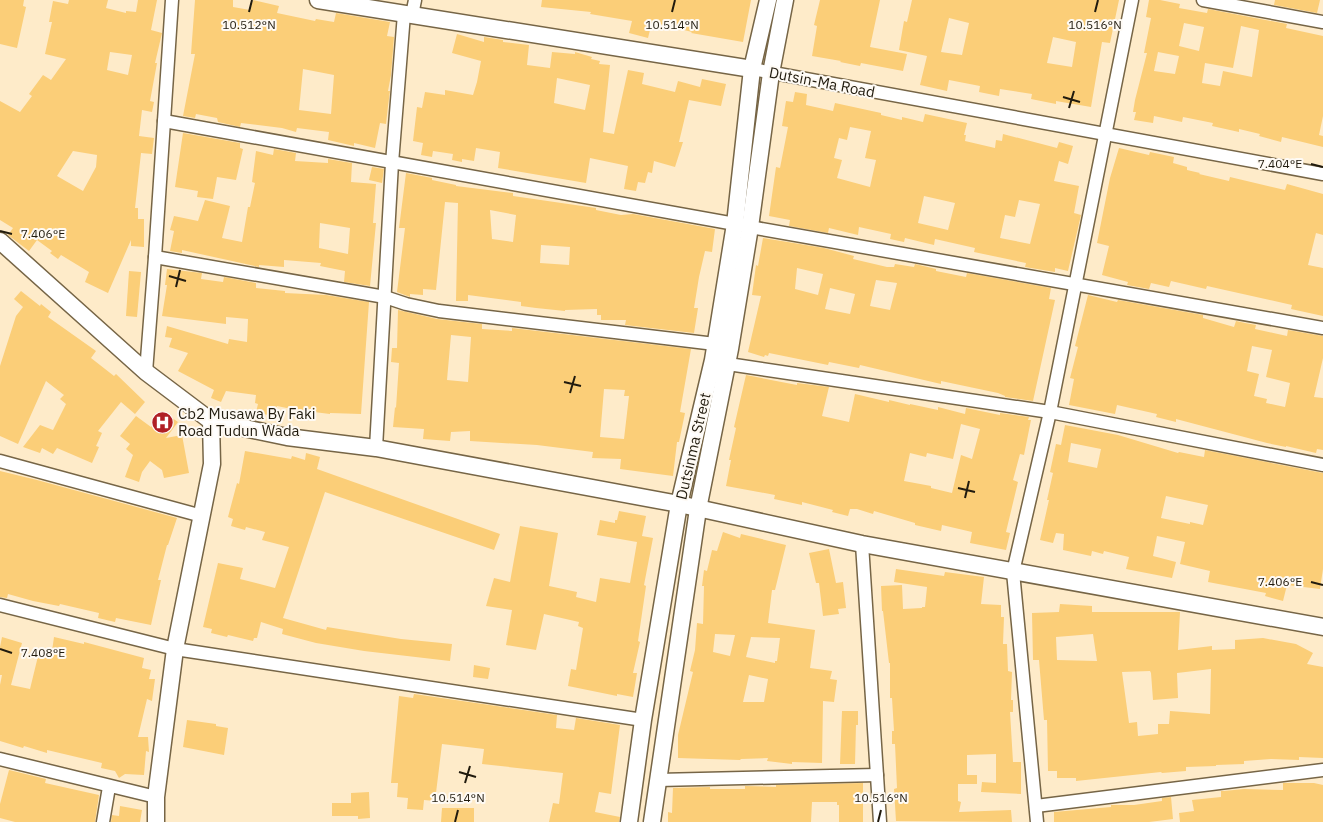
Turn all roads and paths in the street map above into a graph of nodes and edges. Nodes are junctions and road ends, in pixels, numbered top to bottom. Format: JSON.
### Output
{"nodes":[{"id":1,"x":172,"y":0,"type":"edge"},
{"id":2,"x":318,"y":0,"type":"edge"},
{"id":3,"x":768,"y":0,"type":"edge"},
{"id":4,"x":785,"y":0,"type":"edge"},
{"id":5,"x":1132,"y":0,"type":"edge"},
{"id":6,"x":1203,"y":0,"type":"edge"},
{"id":7,"x":411,"y":9,"type":"edge"},
{"id":8,"x":1323,"y":22,"type":"edge"},
{"id":9,"x":752,"y":69,"type":"junction"},
{"id":10,"x":771,"y":73,"type":"junction"},
{"id":11,"x":164,"y":121,"type":"junction"},
{"id":12,"x":1106,"y":135,"type":"junction"},
{"id":13,"x":392,"y":163,"type":"junction"},
{"id":14,"x":1323,"y":174,"type":"edge"},
{"id":15,"x":742,"y":225,"type":"junction"},
{"id":16,"x":0,"y":241,"type":"edge"},
{"id":17,"x":155,"y":257,"type":"junction"},
{"id":18,"x":1076,"y":284,"type":"junction"},
{"id":19,"x":385,"y":297,"type":"junction"},
{"id":20,"x":1323,"y":328,"type":"edge"},
{"id":21,"x":714,"y":344,"type":"junction"},
{"id":22,"x":728,"y":364,"type":"junction"},
{"id":23,"x":146,"y":372,"type":"junction"},
{"id":24,"x":1050,"y":412,"type":"junction"},
{"id":25,"x":211,"y":421,"type":"junction"},
{"id":26,"x":376,"y":448,"type":"junction"},
{"id":27,"x":0,"y":461,"type":"edge"},
{"id":28,"x":1323,"y":465,"type":"edge"},
{"id":29,"x":679,"y":504,"type":"junction"},
{"id":30,"x":698,"y":509,"type":"junction"},
{"id":31,"x":202,"y":516,"type":"junction"},
{"id":32,"x":862,"y":544,"type":"junction"},
{"id":33,"x":1013,"y":572,"type":"junction"},
{"id":34,"x":0,"y":605,"type":"edge"},
{"id":35,"x":1323,"y":627,"type":"edge"},
{"id":36,"x":175,"y":649,"type":"junction"},
{"id":37,"x":643,"y":720,"type":"junction"},
{"id":38,"x":0,"y":759,"type":"edge"},
{"id":39,"x":1323,"y":770,"type":"edge"},
{"id":40,"x":877,"y":775,"type":"junction"},
{"id":41,"x":658,"y":780,"type":"junction"},
{"id":42,"x":109,"y":787,"type":"junction"},
{"id":43,"x":156,"y":797,"type":"junction"},
{"id":44,"x":1036,"y":806,"type":"junction"},
{"id":45,"x":103,"y":822,"type":"edge"},
{"id":46,"x":156,"y":822,"type":"edge"},
{"id":47,"x":629,"y":822,"type":"edge"},
{"id":48,"x":652,"y":822,"type":"edge"},
{"id":49,"x":880,"y":822,"type":"edge"},
{"id":50,"x":1037,"y":822,"type":"edge"}],
"edges":[{"from":1,"to":11,"type":"street"},
{"from":2,"to":7,"type":"street","name":"Dutsin-Ma Road"},
{"from":3,"to":9,"type":"street","name":"Dutsinma Street"},
{"from":4,"to":10,"type":"street","name":"Dutsinma Street"},
{"from":5,"to":12,"type":"street"},
{"from":6,"to":8,"type":"street"},
{"from":7,"to":9,"type":"street","name":"Dutsin-Ma Road"},
{"from":7,"to":13,"type":"street"},
{"from":9,"to":10,"type":"street","name":"Dutsin-Ma Road"},
{"from":9,"to":15,"type":"street","name":"Dutsinma Street"},
{"from":10,"to":12,"type":"street","name":"Dutsin-Ma Road"},
{"from":10,"to":15,"type":"street","name":"Dutsinma Street"},
{"from":11,"to":13,"type":"street"},
{"from":11,"to":17,"type":"street"},
{"from":12,"to":14,"type":"street","name":"Dutsin-Ma Road"},
{"from":12,"to":18,"type":"street"},
{"from":13,"to":15,"type":"street"},
{"from":13,"to":19,"type":"street"},
{"from":15,"to":18,"type":"street"},
{"from":15,"to":21,"type":"street","name":"Dutsinma Street"},
{"from":15,"to":22,"type":"street","name":"Dutsinma Street"},
{"from":16,"to":23,"type":"street"},
{"from":17,"to":19,"type":"street"},
{"from":17,"to":23,"type":"street"},
{"from":18,"to":20,"type":"street"},
{"from":18,"to":24,"type":"street"},
{"from":19,"to":21,"type":"street"},
{"from":19,"to":26,"type":"street"},
{"from":21,"to":29,"type":"street","name":"Dutsinma Street"},
{"from":22,"to":24,"type":"street"},
{"from":22,"to":30,"type":"street","name":"Dutsinma Street"},
{"from":23,"to":25,"type":"street"},
{"from":24,"to":28,"type":"street"},
{"from":24,"to":33,"type":"street"},
{"from":25,"to":26,"type":"street"},
{"from":25,"to":31,"type":"street"},
{"from":26,"to":29,"type":"street"},
{"from":27,"to":31,"type":"street"},
{"from":29,"to":30,"type":"street"},
{"from":29,"to":37,"type":"street","name":"Dutsinma Street"},
{"from":30,"to":32,"type":"street"},
{"from":30,"to":41,"type":"street","name":"Dutsinma Street"},
{"from":31,"to":36,"type":"street"},
{"from":32,"to":33,"type":"street"},
{"from":32,"to":40,"type":"street"},
{"from":33,"to":35,"type":"street"},
{"from":33,"to":44,"type":"street"},
{"from":34,"to":36,"type":"street"},
{"from":36,"to":37,"type":"street"},
{"from":36,"to":43,"type":"street"},
{"from":37,"to":47,"type":"street","name":"Dutsinma Street"},
{"from":38,"to":42,"type":"street"},
{"from":39,"to":44,"type":"street"},
{"from":40,"to":41,"type":"street"},
{"from":40,"to":49,"type":"street"},
{"from":41,"to":48,"type":"street","name":"Dutsinma Street"},
{"from":42,"to":43,"type":"street"},
{"from":42,"to":45,"type":"street"},
{"from":43,"to":46,"type":"street"},
{"from":44,"to":50,"type":"street"}]}
